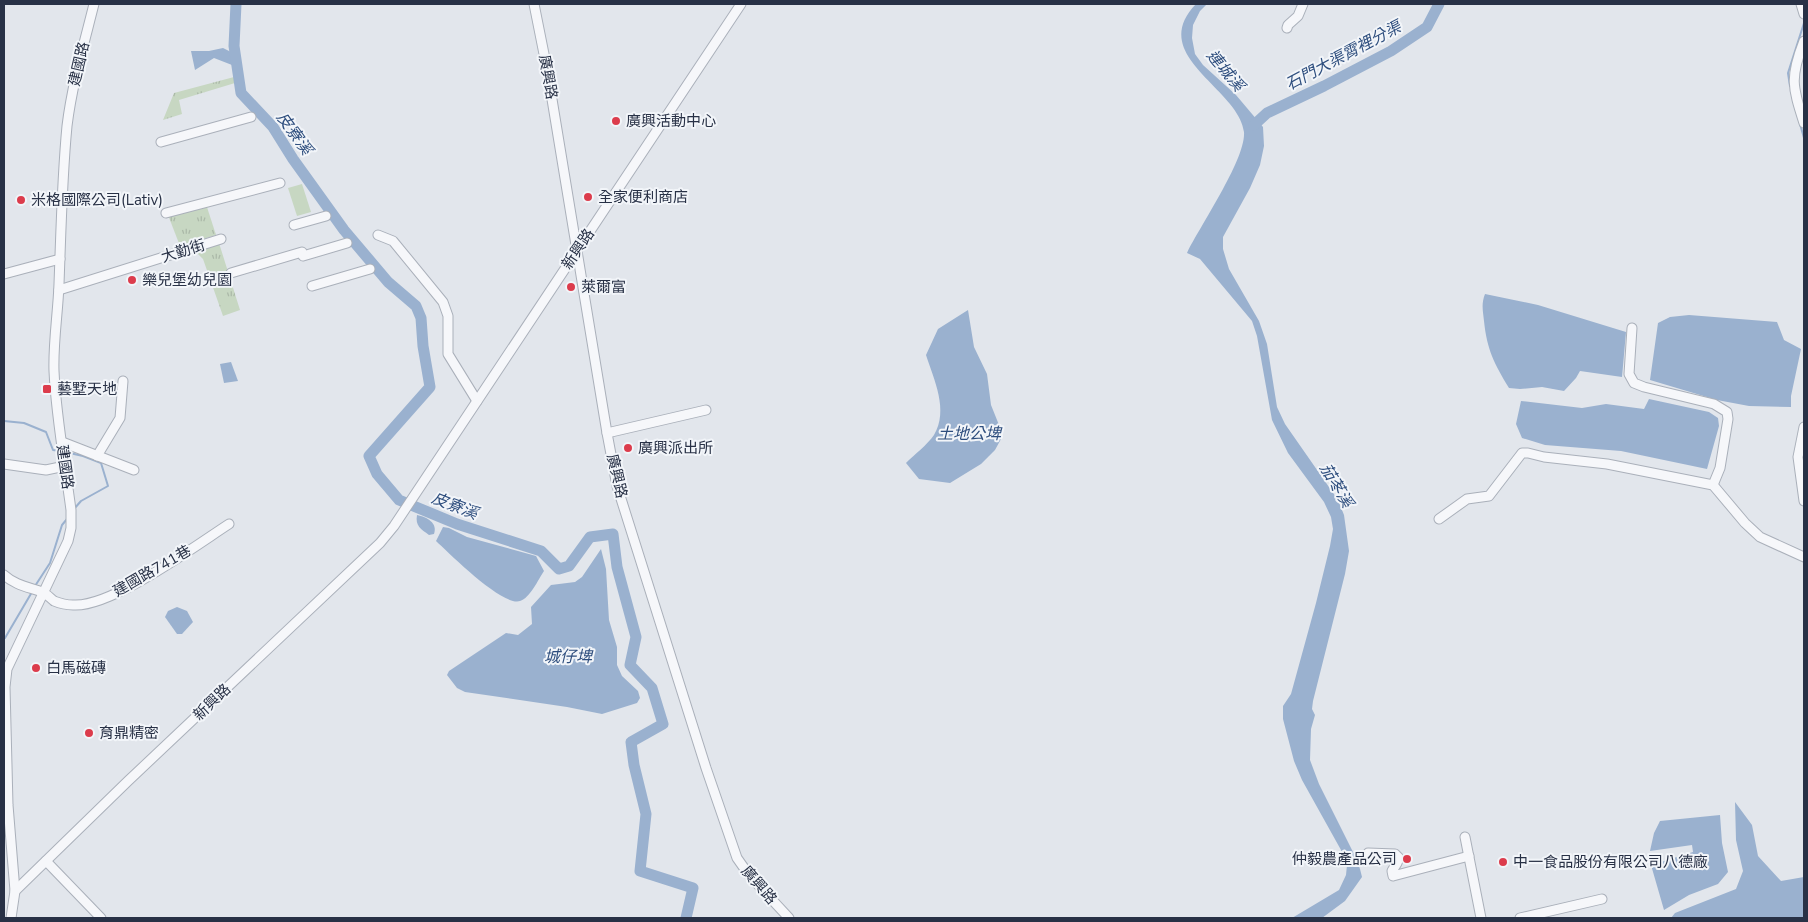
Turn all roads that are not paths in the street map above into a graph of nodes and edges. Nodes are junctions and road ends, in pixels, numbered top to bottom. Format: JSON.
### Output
{"nodes":[{"id":1,"x":94,"y":4,"type":"edge"},
{"id":2,"x":534,"y":4,"type":"edge"},
{"id":3,"x":741,"y":4,"type":"edge"},
{"id":4,"x":1303,"y":4,"type":"edge"},
{"id":5,"x":1801,"y":4,"type":"edge"},
{"id":6,"x":1804,"y":14,"type":"edge"},
{"id":7,"x":1287,"y":28,"type":"dead end"},
{"id":8,"x":1804,"y":41,"type":"edge"},
{"id":9,"x":251,"y":117,"type":"dead end"},
{"id":10,"x":1804,"y":123,"type":"edge"},
{"id":11,"x":161,"y":142,"type":"dead end"},
{"id":12,"x":280,"y":183,"type":"dead end"},
{"id":13,"x":166,"y":213,"type":"dead end"},
{"id":14,"x":326,"y":216,"type":"dead end"},
{"id":15,"x":294,"y":225,"type":"dead end"},
{"id":16,"x":378,"y":235,"type":"dead end"},
{"id":17,"x":221,"y":239,"type":"dead end"},
{"id":18,"x":347,"y":243,"type":"dead end"},
{"id":19,"x":578,"y":250,"type":"junction"},
{"id":20,"x":60,"y":259,"type":"junction"},
{"id":21,"x":370,"y":269,"type":"dead end"},
{"id":22,"x":231,"y":273,"type":"dead end"},
{"id":23,"x":4,"y":274,"type":"edge"},
{"id":24,"x":312,"y":286,"type":"dead end"},
{"id":25,"x":59,"y":290,"type":"junction"},
{"id":26,"x":1632,"y":328,"type":"dead end"},
{"id":27,"x":123,"y":381,"type":"dead end"},
{"id":28,"x":477,"y":401,"type":"junction"},
{"id":29,"x":706,"y":410,"type":"dead end"},
{"id":30,"x":1804,"y":427,"type":"edge"},
{"id":31,"x":607,"y":433,"type":"junction"},
{"id":32,"x":63,"y":448,"type":"junction"},
{"id":33,"x":97,"y":456,"type":"junction"},
{"id":34,"x":4,"y":464,"type":"edge"},
{"id":35,"x":65,"y":466,"type":"junction"},
{"id":36,"x":134,"y":470,"type":"dead end"},
{"id":37,"x":1713,"y":485,"type":"junction"},
{"id":38,"x":1804,"y":501,"type":"edge"},
{"id":39,"x":1439,"y":519,"type":"dead end"},
{"id":40,"x":229,"y":524,"type":"dead end"},
{"id":41,"x":1804,"y":557,"type":"edge"},
{"id":42,"x":4,"y":575,"type":"edge"},
{"id":43,"x":44,"y":593,"type":"junction"},
{"id":44,"x":6,"y":668,"type":"edge"},
{"id":45,"x":1465,"y":837,"type":"dead end"},
{"id":46,"x":1368,"y":853,"type":"dead end"},
{"id":47,"x":1469,"y":856,"type":"junction"},
{"id":48,"x":46,"y":861,"type":"junction"},
{"id":49,"x":15,"y":891,"type":"junction"},
{"id":50,"x":1602,"y":899,"type":"dead end"},
{"id":51,"x":11,"y":918,"type":"edge"},
{"id":52,"x":101,"y":918,"type":"edge"},
{"id":53,"x":789,"y":918,"type":"edge"},
{"id":54,"x":1481,"y":918,"type":"edge"},
{"id":55,"x":1520,"y":918,"type":"edge"}],
"edges":[{"from":1,"to":20,"type":"street","name":"建國路"},
{"from":2,"to":19,"type":"street","name":"廣興路"},
{"from":3,"to":19,"type":"street","name":"新興路"},
{"from":4,"to":7,"type":"street"},
{"from":5,"to":6,"type":"street"},
{"from":8,"to":10,"type":"street"},
{"from":9,"to":11,"type":"street"},
{"from":12,"to":13,"type":"street"},
{"from":14,"to":15,"type":"street"},
{"from":16,"to":28,"type":"street"},
{"from":17,"to":25,"type":"street","name":"大勤街"},
{"from":18,"to":22,"type":"street"},
{"from":19,"to":28,"type":"street","name":"新興路"},
{"from":19,"to":31,"type":"street","name":"廣興路"},
{"from":20,"to":23,"type":"street"},
{"from":20,"to":25,"type":"street","name":"建國路"},
{"from":21,"to":24,"type":"street"},
{"from":25,"to":32,"type":"street","name":"建國路"},
{"from":26,"to":37,"type":"street"},
{"from":27,"to":33,"type":"street"},
{"from":28,"to":48,"type":"street","name":"新興路"},
{"from":29,"to":31,"type":"street"},
{"from":30,"to":38,"type":"street"},
{"from":31,"to":53,"type":"street","name":"廣興路"},
{"from":32,"to":33,"type":"street"},
{"from":32,"to":35,"type":"street","name":"建國路"},
{"from":33,"to":36,"type":"street"},
{"from":34,"to":35,"type":"street"},
{"from":35,"to":43,"type":"street","name":"建國路"},
{"from":37,"to":39,"type":"street"},
{"from":37,"to":41,"type":"street"},
{"from":40,"to":43,"type":"street","name":"建國路741巷"},
{"from":42,"to":43,"type":"street","name":"建國路741巷"},
{"from":43,"to":44,"type":"street","name":"建國路"},
{"from":44,"to":49,"type":"street","name":"建國路"},
{"from":45,"to":47,"type":"street"},
{"from":46,"to":47,"type":"street"},
{"from":47,"to":54,"type":"street"},
{"from":48,"to":49,"type":"street","name":"新興路"},
{"from":48,"to":52,"type":"street"},
{"from":49,"to":51,"type":"street","name":"建國路"},
{"from":50,"to":55,"type":"street"}]}
